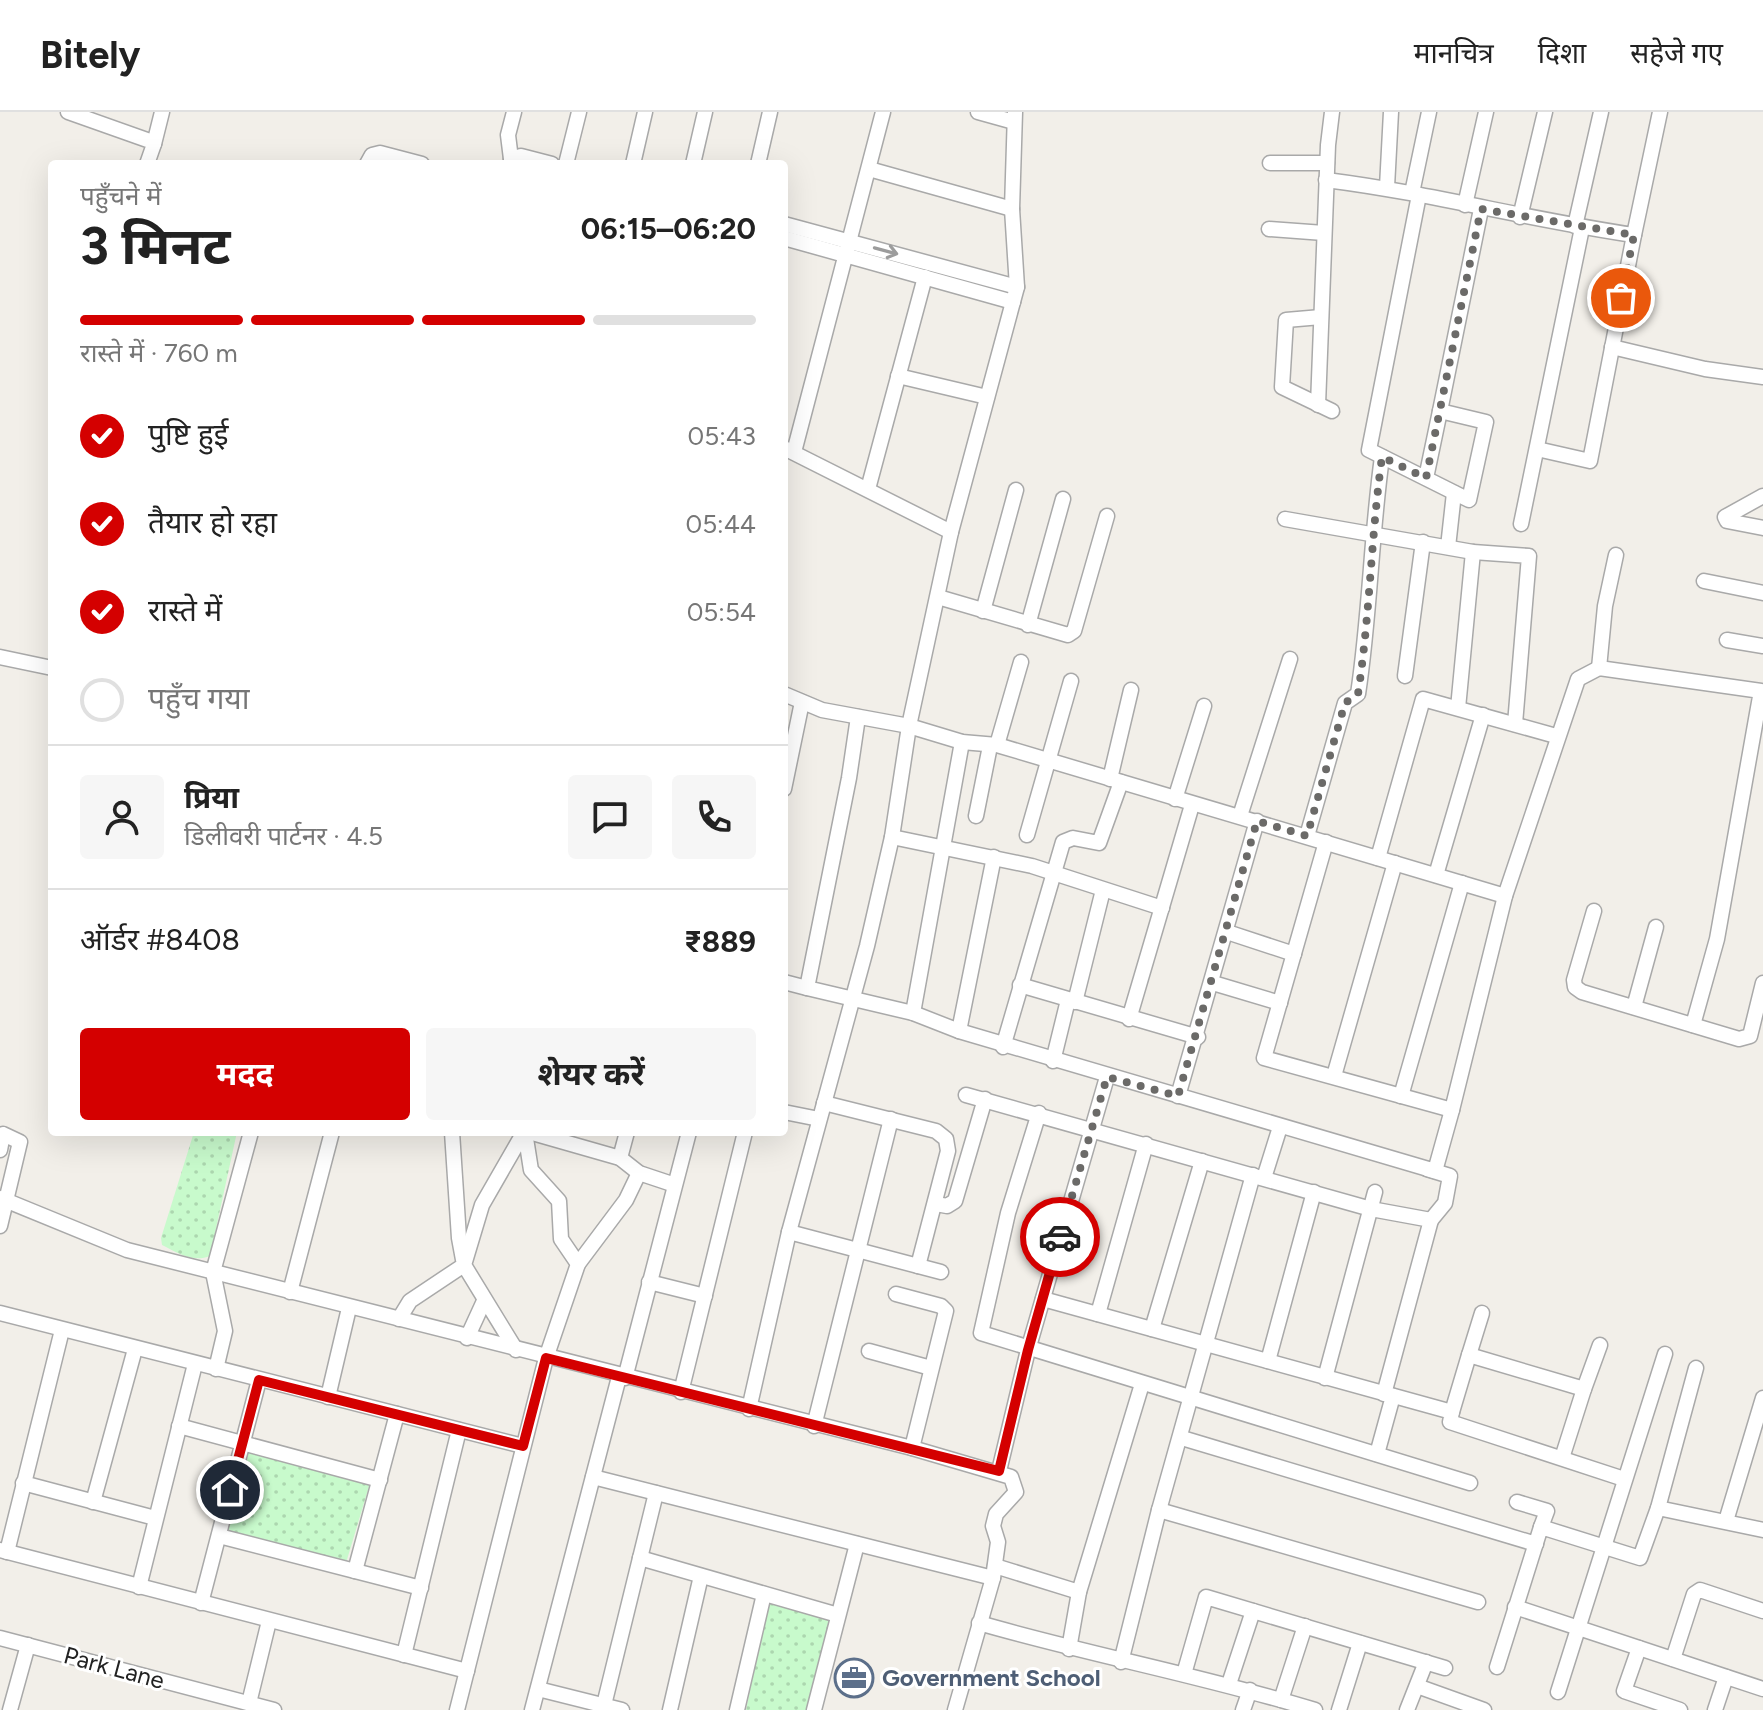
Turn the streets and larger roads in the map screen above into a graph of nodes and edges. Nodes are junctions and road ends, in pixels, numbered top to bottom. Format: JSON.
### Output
{"nodes":[{"id":1,"x":68,"y":112,"type":"edge"},
{"id":2,"x":162,"y":112,"type":"edge"},
{"id":3,"x":514,"y":112,"type":"edge"},
{"id":4,"x":579,"y":112,"type":"edge"},
{"id":5,"x":645,"y":112,"type":"edge"},
{"id":6,"x":705,"y":112,"type":"edge"},
{"id":7,"x":770,"y":112,"type":"edge"},
{"id":8,"x":883,"y":112,"type":"edge"},
{"id":9,"x":978,"y":112,"type":"edge"},
{"id":10,"x":1332,"y":112,"type":"edge"},
{"id":11,"x":1391,"y":112,"type":"edge"},
{"id":12,"x":1429,"y":112,"type":"edge"},
{"id":13,"x":1486,"y":112,"type":"edge"},
{"id":14,"x":1545,"y":112,"type":"edge"},
{"id":15,"x":1601,"y":112,"type":"edge"},
{"id":16,"x":1660,"y":112,"type":"edge"},
{"id":17,"x":96,"y":116,"type":"edge"},
{"id":18,"x":1015,"y":117,"type":"edge"},
{"id":19,"x":154,"y":144,"type":"junction"},
{"id":20,"x":148,"y":160,"type":"edge"},
{"id":21,"x":369,"y":160,"type":"edge"},
{"id":22,"x":407,"y":160,"type":"edge"},
{"id":23,"x":513,"y":160,"type":"edge"},
{"id":24,"x":567,"y":160,"type":"edge"},
{"id":25,"x":634,"y":160,"type":"edge"},
{"id":26,"x":694,"y":160,"type":"edge"},
{"id":27,"x":759,"y":160,"type":"edge"},
{"id":28,"x":1270,"y":163,"type":"dead end"},
{"id":29,"x":1327,"y":163,"type":"junction"},
{"id":30,"x":869,"y":169,"type":"junction"},
{"id":31,"x":1326,"y":180,"type":"junction"},
{"id":32,"x":1387,"y":187,"type":"junction"},
{"id":33,"x":1416,"y":194,"type":"junction"},
{"id":34,"x":1465,"y":205,"type":"junction"},
{"id":35,"x":1012,"y":209,"type":"junction"},
{"id":36,"x":1481,"y":209,"type":"junction"},
{"id":37,"x":1520,"y":217,"type":"junction"},
{"id":38,"x":788,"y":225,"type":"edge"},
{"id":39,"x":1578,"y":227,"type":"junction"},
{"id":40,"x":1269,"y":229,"type":"dead end"},
{"id":41,"x":1324,"y":233,"type":"junction"},
{"id":42,"x":1634,"y":235,"type":"junction"},
{"id":43,"x":788,"y":239,"type":"edge"},
{"id":44,"x":849,"y":248,"type":"junction"},
{"id":45,"x":925,"y":277,"type":"junction"},
{"id":46,"x":1017,"y":287,"type":"junction"},
{"id":47,"x":1013,"y":302,"type":"junction"},
{"id":48,"x":1321,"y":317,"type":"junction"},
{"id":49,"x":1612,"y":347,"type":"junction"},
{"id":50,"x":898,"y":376,"type":"junction"},
{"id":51,"x":1763,"y":377,"type":"edge"},
{"id":52,"x":987,"y":397,"type":"junction"},
{"id":53,"x":1318,"y":405,"type":"junction"},
{"id":54,"x":1332,"y":411,"type":"dead end"},
{"id":55,"x":1440,"y":411,"type":"junction"},
{"id":56,"x":1537,"y":449,"type":"junction"},
{"id":57,"x":789,"y":450,"type":"edge"},
{"id":58,"x":1382,"y":457,"type":"junction"},
{"id":59,"x":1426,"y":478,"type":"junction"},
{"id":60,"x":868,"y":489,"type":"junction"},
{"id":61,"x":1016,"y":490,"type":"dead end"},
{"id":62,"x":1454,"y":493,"type":"junction"},
{"id":63,"x":1763,"y":496,"type":"edge"},
{"id":64,"x":1063,"y":499,"type":"dead end"},
{"id":65,"x":1107,"y":516,"type":"dead end"},
{"id":66,"x":1285,"y":519,"type":"dead end"},
{"id":67,"x":1521,"y":524,"type":"dead end"},
{"id":68,"x":1763,"y":528,"type":"edge"},
{"id":69,"x":951,"y":532,"type":"junction"},
{"id":70,"x":1371,"y":535,"type":"junction"},
{"id":71,"x":1423,"y":542,"type":"junction"},
{"id":72,"x":1448,"y":547,"type":"junction"},
{"id":73,"x":1473,"y":552,"type":"junction"},
{"id":74,"x":1616,"y":555,"type":"dead end"},
{"id":75,"x":1704,"y":581,"type":"dead end"},
{"id":76,"x":1763,"y":593,"type":"edge"},
{"id":77,"x":938,"y":597,"type":"junction"},
{"id":78,"x":983,"y":611,"type":"junction"},
{"id":79,"x":1028,"y":625,"type":"junction"},
{"id":80,"x":1727,"y":640,"type":"dead end"},
{"id":81,"x":1763,"y":646,"type":"edge"},
{"id":82,"x":0,"y":657,"type":"edge"},
{"id":83,"x":1290,"y":659,"type":"dead end"},
{"id":84,"x":1021,"y":662,"type":"dead end"},
{"id":85,"x":48,"y":664,"type":"edge"},
{"id":86,"x":1599,"y":668,"type":"junction"},
{"id":87,"x":1405,"y":676,"type":"dead end"},
{"id":88,"x":1071,"y":681,"type":"dead end"},
{"id":89,"x":1762,"y":686,"type":"edge"},
{"id":90,"x":1131,"y":690,"type":"dead end"},
{"id":91,"x":788,"y":696,"type":"edge"},
{"id":92,"x":802,"y":702,"type":"junction"},
{"id":93,"x":1204,"y":706,"type":"dead end"},
{"id":94,"x":1458,"y":708,"type":"junction"},
{"id":95,"x":1483,"y":715,"type":"junction"},
{"id":96,"x":858,"y":717,"type":"junction"},
{"id":97,"x":1515,"y":724,"type":"junction"},
{"id":98,"x":909,"y":726,"type":"junction"},
{"id":99,"x":1556,"y":736,"type":"junction"},
{"id":100,"x":962,"y":742,"type":"junction"},
{"id":101,"x":994,"y":746,"type":"junction"},
{"id":102,"x":1047,"y":760,"type":"junction"},
{"id":103,"x":788,"y":770,"type":"edge"},
{"id":104,"x":1115,"y":781,"type":"junction"},
{"id":105,"x":1175,"y":799,"type":"junction"},
{"id":106,"x":1192,"y":805,"type":"junction"},
{"id":107,"x":976,"y":816,"type":"dead end"},
{"id":108,"x":1240,"y":816,"type":"junction"},
{"id":109,"x":1257,"y":821,"type":"junction"},
{"id":110,"x":1027,"y":835,"type":"dead end"},
{"id":111,"x":1307,"y":836,"type":"junction"},
{"id":112,"x":892,"y":837,"type":"junction"},
{"id":113,"x":1326,"y":842,"type":"junction"},
{"id":114,"x":944,"y":846,"type":"junction"},
{"id":115,"x":994,"y":857,"type":"junction"},
{"id":116,"x":1378,"y":858,"type":"junction"},
{"id":117,"x":1395,"y":863,"type":"junction"},
{"id":118,"x":1050,"y":874,"type":"junction"},
{"id":119,"x":1436,"y":875,"type":"junction"},
{"id":120,"x":1462,"y":883,"type":"junction"},
{"id":121,"x":1103,"y":890,"type":"junction"},
{"id":122,"x":1505,"y":896,"type":"junction"},
{"id":123,"x":1162,"y":908,"type":"junction"},
{"id":124,"x":1594,"y":911,"type":"dead end"},
{"id":125,"x":1656,"y":927,"type":"dead end"},
{"id":126,"x":1227,"y":932,"type":"junction"},
{"id":127,"x":1294,"y":954,"type":"junction"},
{"id":128,"x":1213,"y":983,"type":"junction"},
{"id":129,"x":1763,"y":983,"type":"edge"},
{"id":130,"x":788,"y":985,"type":"edge"},
{"id":131,"x":1020,"y":985,"type":"junction"},
{"id":132,"x":807,"y":988,"type":"junction"},
{"id":133,"x":854,"y":999,"type":"junction"},
{"id":134,"x":1072,"y":1001,"type":"junction"},
{"id":135,"x":1280,"y":1003,"type":"junction"},
{"id":136,"x":1634,"y":1007,"type":"junction"},
{"id":137,"x":913,"y":1013,"type":"junction"},
{"id":138,"x":1129,"y":1019,"type":"junction"},
{"id":139,"x":1693,"y":1025,"type":"junction"},
{"id":140,"x":959,"y":1031,"type":"junction"},
{"id":141,"x":1198,"y":1037,"type":"junction"},
{"id":142,"x":1003,"y":1047,"type":"junction"},
{"id":143,"x":1053,"y":1061,"type":"junction"},
{"id":144,"x":1334,"y":1076,"type":"junction"},
{"id":145,"x":1107,"y":1077,"type":"junction"},
{"id":146,"x":966,"y":1095,"type":"dead end"},
{"id":147,"x":1178,"y":1096,"type":"junction"},
{"id":148,"x":1401,"y":1096,"type":"junction"},
{"id":149,"x":985,"y":1099,"type":"junction"},
{"id":150,"x":824,"y":1103,"type":"junction"},
{"id":151,"x":1452,"y":1110,"type":"junction"},
{"id":152,"x":788,"y":1113,"type":"edge"},
{"id":153,"x":1039,"y":1113,"type":"junction"},
{"id":154,"x":819,"y":1119,"type":"junction"},
{"id":155,"x":891,"y":1119,"type":"junction"},
{"id":156,"x":1280,"y":1127,"type":"junction"},
{"id":157,"x":1094,"y":1128,"type":"junction"},
{"id":158,"x":250,"y":1136,"type":"edge"},
{"id":159,"x":331,"y":1136,"type":"edge"},
{"id":160,"x":452,"y":1136,"type":"edge"},
{"id":161,"x":524,"y":1136,"type":"edge"},
{"id":162,"x":527,"y":1136,"type":"edge"},
{"id":163,"x":540,"y":1136,"type":"edge"},
{"id":164,"x":626,"y":1136,"type":"edge"},
{"id":165,"x":688,"y":1136,"type":"edge"},
{"id":166,"x":744,"y":1136,"type":"edge"},
{"id":167,"x":1146,"y":1144,"type":"junction"},
{"id":168,"x":0,"y":1150,"type":"edge"},
{"id":169,"x":620,"y":1158,"type":"junction"},
{"id":170,"x":1202,"y":1161,"type":"junction"},
{"id":171,"x":1427,"y":1169,"type":"junction"},
{"id":172,"x":639,"y":1173,"type":"junction"},
{"id":173,"x":1259,"y":1177,"type":"junction"},
{"id":174,"x":672,"y":1184,"type":"junction"},
{"id":175,"x":1314,"y":1192,"type":"junction"},
{"id":176,"x":1375,"y":1192,"type":"dead end"},
{"id":177,"x":3,"y":1200,"type":"edge"},
{"id":178,"x":936,"y":1204,"type":"junction"},
{"id":179,"x":1371,"y":1209,"type":"junction"},
{"id":180,"x":1431,"y":1220,"type":"junction"},
{"id":181,"x":0,"y":1226,"type":"edge"},
{"id":182,"x":789,"y":1232,"type":"junction"},
{"id":183,"x":859,"y":1250,"type":"junction"},
{"id":184,"x":578,"y":1264,"type":"junction"},
{"id":185,"x":464,"y":1265,"type":"junction"},
{"id":186,"x":918,"y":1266,"type":"junction"},
{"id":187,"x":213,"y":1272,"type":"junction"},
{"id":188,"x":941,"y":1272,"type":"dead end"},
{"id":189,"x":649,"y":1282,"type":"junction"},
{"id":190,"x":290,"y":1292,"type":"junction"},
{"id":191,"x":896,"y":1294,"type":"dead end"},
{"id":192,"x":705,"y":1296,"type":"junction"},
{"id":193,"x":1043,"y":1299,"type":"junction"},
{"id":194,"x":484,"y":1301,"type":"junction"},
{"id":195,"x":349,"y":1308,"type":"junction"},
{"id":196,"x":0,"y":1313,"type":"edge"},
{"id":197,"x":1482,"y":1313,"type":"dead end"},
{"id":198,"x":1098,"y":1314,"type":"junction"},
{"id":199,"x":399,"y":1319,"type":"junction"},
{"id":200,"x":1152,"y":1329,"type":"junction"},
{"id":201,"x":62,"y":1330,"type":"junction"},
{"id":202,"x":467,"y":1338,"type":"junction"},
{"id":203,"x":1207,"y":1344,"type":"junction"},
{"id":204,"x":1600,"y":1345,"type":"dead end"},
{"id":205,"x":135,"y":1349,"type":"junction"},
{"id":206,"x":516,"y":1350,"type":"junction"},
{"id":207,"x":1028,"y":1350,"type":"junction"},
{"id":208,"x":869,"y":1351,"type":"dead end"},
{"id":209,"x":1665,"y":1354,"type":"dead end"},
{"id":210,"x":1469,"y":1355,"type":"junction"},
{"id":211,"x":546,"y":1358,"type":"junction"},
{"id":212,"x":1268,"y":1361,"type":"junction"},
{"id":213,"x":195,"y":1364,"type":"junction"},
{"id":214,"x":931,"y":1368,"type":"junction"},
{"id":215,"x":1696,"y":1368,"type":"dead end"},
{"id":216,"x":216,"y":1369,"type":"junction"},
{"id":217,"x":622,"y":1377,"type":"junction"},
{"id":218,"x":1325,"y":1378,"type":"junction"},
{"id":219,"x":259,"y":1380,"type":"junction"},
{"id":220,"x":1142,"y":1384,"type":"junction"},
{"id":221,"x":1584,"y":1389,"type":"junction"},
{"id":222,"x":681,"y":1392,"type":"junction"},
{"id":223,"x":1388,"y":1395,"type":"junction"},
{"id":224,"x":328,"y":1397,"type":"junction"},
{"id":225,"x":1192,"y":1398,"type":"junction"},
{"id":226,"x":1763,"y":1398,"type":"edge"},
{"id":227,"x":749,"y":1409,"type":"junction"},
{"id":228,"x":1452,"y":1412,"type":"junction"},
{"id":229,"x":397,"y":1414,"type":"junction"},
{"id":230,"x":179,"y":1426,"type":"junction"},
{"id":231,"x":814,"y":1426,"type":"junction"},
{"id":232,"x":459,"y":1430,"type":"junction"},
{"id":233,"x":1758,"y":1432,"type":"edge"},
{"id":234,"x":1182,"y":1438,"type":"junction"},
{"id":235,"x":242,"y":1443,"type":"junction"},
{"id":236,"x":523,"y":1446,"type":"junction"},
{"id":237,"x":912,"y":1448,"type":"junction"},
{"id":238,"x":1377,"y":1454,"type":"junction"},
{"id":239,"x":1562,"y":1458,"type":"junction"},
{"id":240,"x":999,"y":1471,"type":"junction"},
{"id":241,"x":593,"y":1477,"type":"junction"},
{"id":242,"x":1624,"y":1479,"type":"junction"},
{"id":243,"x":380,"y":1480,"type":"junction"},
{"id":244,"x":23,"y":1483,"type":"junction"},
{"id":245,"x":1470,"y":1483,"type":"dead end"},
{"id":246,"x":656,"y":1493,"type":"junction"},
{"id":247,"x":93,"y":1502,"type":"junction"},
{"id":248,"x":1517,"y":1502,"type":"dead end"},
{"id":249,"x":1658,"y":1508,"type":"junction"},
{"id":250,"x":1159,"y":1510,"type":"junction"},
{"id":251,"x":155,"y":1518,"type":"junction"},
{"id":252,"x":1726,"y":1521,"type":"junction"},
{"id":253,"x":1541,"y":1527,"type":"junction"},
{"id":254,"x":1763,"y":1530,"type":"edge"},
{"id":255,"x":219,"y":1536,"type":"junction"},
{"id":256,"x":857,"y":1544,"type":"junction"},
{"id":257,"x":1536,"y":1544,"type":"junction"},
{"id":258,"x":1603,"y":1547,"type":"junction"},
{"id":259,"x":3,"y":1551,"type":"edge"},
{"id":260,"x":640,"y":1558,"type":"junction"},
{"id":261,"x":355,"y":1571,"type":"junction"},
{"id":262,"x":994,"y":1572,"type":"junction"},
{"id":263,"x":701,"y":1576,"type":"junction"},
{"id":264,"x":139,"y":1587,"type":"junction"},
{"id":265,"x":421,"y":1588,"type":"junction"},
{"id":266,"x":1079,"y":1592,"type":"junction"},
{"id":267,"x":764,"y":1594,"type":"junction"},
{"id":268,"x":1478,"y":1602,"type":"dead end"},
{"id":269,"x":201,"y":1603,"type":"junction"},
{"id":270,"x":1515,"y":1607,"type":"junction"},
{"id":271,"x":1253,"y":1611,"type":"junction"},
{"id":272,"x":1763,"y":1611,"type":"edge"},
{"id":273,"x":838,"y":1615,"type":"junction"},
{"id":274,"x":269,"y":1621,"type":"junction"},
{"id":275,"x":979,"y":1623,"type":"junction"},
{"id":276,"x":1305,"y":1626,"type":"junction"},
{"id":277,"x":1578,"y":1628,"type":"junction"},
{"id":278,"x":0,"y":1638,"type":"edge"},
{"id":279,"x":1360,"y":1643,"type":"junction"},
{"id":280,"x":28,"y":1645,"type":"junction"},
{"id":281,"x":1639,"y":1648,"type":"junction"},
{"id":282,"x":1069,"y":1649,"type":"junction"},
{"id":283,"x":404,"y":1655,"type":"junction"},
{"id":284,"x":1673,"y":1659,"type":"junction"},
{"id":285,"x":1121,"y":1662,"type":"junction"},
{"id":286,"x":1426,"y":1662,"type":"junction"},
{"id":287,"x":1497,"y":1667,"type":"dead end"},
{"id":288,"x":1445,"y":1668,"type":"dead end"},
{"id":289,"x":467,"y":1671,"type":"junction"},
{"id":290,"x":1184,"y":1674,"type":"junction"},
{"id":291,"x":1726,"y":1677,"type":"junction"},
{"id":292,"x":1229,"y":1684,"type":"junction"},
{"id":293,"x":1417,"y":1686,"type":"junction"},
{"id":294,"x":538,"y":1689,"type":"junction"},
{"id":295,"x":1763,"y":1689,"type":"edge"},
{"id":296,"x":1250,"y":1690,"type":"junction"},
{"id":297,"x":1558,"y":1692,"type":"dead end"},
{"id":298,"x":1281,"y":1700,"type":"junction"},
{"id":299,"x":249,"y":1703,"type":"junction"},
{"id":300,"x":604,"y":1705,"type":"junction"},
{"id":301,"x":10,"y":1710,"type":"edge"},
{"id":302,"x":274,"y":1710,"type":"edge"},
{"id":303,"x":457,"y":1710,"type":"edge"},
{"id":304,"x":532,"y":1710,"type":"edge"},
{"id":305,"x":622,"y":1710,"type":"edge"},
{"id":306,"x":670,"y":1710,"type":"edge"},
{"id":307,"x":737,"y":1710,"type":"edge"},
{"id":308,"x":814,"y":1710,"type":"edge"},
{"id":309,"x":955,"y":1710,"type":"edge"},
{"id":310,"x":1243,"y":1710,"type":"edge"},
{"id":311,"x":1315,"y":1710,"type":"edge"},
{"id":312,"x":1339,"y":1710,"type":"edge"},
{"id":313,"x":1407,"y":1710,"type":"edge"},
{"id":314,"x":1484,"y":1710,"type":"edge"},
{"id":315,"x":1680,"y":1710,"type":"edge"},
{"id":316,"x":1715,"y":1710,"type":"edge"}],
"edges":[{"from":1,"to":17,"type":"street"},
{"from":2,"to":19,"type":"street"},
{"from":3,"to":23,"type":"street"},
{"from":4,"to":24,"type":"street"},
{"from":5,"to":25,"type":"street"},
{"from":6,"to":26,"type":"street"},
{"from":7,"to":27,"type":"street"},
{"from":8,"to":30,"type":"street"},
{"from":9,"to":18,"type":"street"},
{"from":10,"to":29,"type":"street"},
{"from":11,"to":32,"type":"street"},
{"from":12,"to":33,"type":"street"},
{"from":13,"to":34,"type":"street"},
{"from":14,"to":37,"type":"street"},
{"from":15,"to":39,"type":"street"},
{"from":16,"to":42,"type":"street"},
{"from":17,"to":19,"type":"street"},
{"from":18,"to":35,"type":"street"},
{"from":19,"to":20,"type":"street"},
{"from":21,"to":22,"type":"street"},
{"from":28,"to":29,"type":"street"},
{"from":29,"to":31,"type":"street"},
{"from":30,"to":35,"type":"street"},
{"from":30,"to":44,"type":"street"},
{"from":31,"to":32,"type":"street"},
{"from":31,"to":41,"type":"street"},
{"from":32,"to":33,"type":"street"},
{"from":33,"to":34,"type":"street"},
{"from":33,"to":58,"type":"street"},
{"from":34,"to":36,"type":"street"},
{"from":35,"to":46,"type":"street"},
{"from":36,"to":37,"type":"street"},
{"from":36,"to":55,"type":"street"},
{"from":37,"to":39,"type":"street"},
{"from":38,"to":44,"type":"street"},
{"from":39,"to":42,"type":"street"},
{"from":39,"to":56,"type":"street"},
{"from":40,"to":41,"type":"street"},
{"from":41,"to":48,"type":"street"},
{"from":42,"to":49,"type":"street"},
{"from":43,"to":44,"type":"street"},
{"from":44,"to":45,"type":"street"},
{"from":44,"to":46,"type":"street","one_way":true},
{"from":44,"to":57,"type":"street"},
{"from":45,"to":47,"type":"street"},
{"from":45,"to":50,"type":"street"},
{"from":46,"to":47,"type":"street"},
{"from":47,"to":52,"type":"street"},
{"from":48,"to":53,"type":"street"},
{"from":48,"to":53,"type":"street"},
{"from":49,"to":51,"type":"street"},
{"from":49,"to":56,"type":"street"},
{"from":50,"to":52,"type":"street"},
{"from":50,"to":60,"type":"street"},
{"from":52,"to":69,"type":"street"},
{"from":53,"to":54,"type":"street"},
{"from":55,"to":59,"type":"street"},
{"from":55,"to":62,"type":"street"},
{"from":56,"to":67,"type":"street"},
{"from":57,"to":60,"type":"street"},
{"from":58,"to":59,"type":"street"},
{"from":58,"to":70,"type":"street"},
{"from":59,"to":62,"type":"street"},
{"from":60,"to":69,"type":"street"},
{"from":61,"to":78,"type":"street"},
{"from":62,"to":72,"type":"street"},
{"from":63,"to":68,"type":"street"},
{"from":64,"to":79,"type":"street"},
{"from":65,"to":79,"type":"street"},
{"from":66,"to":70,"type":"street"},
{"from":69,"to":77,"type":"street"},
{"from":70,"to":71,"type":"street"},
{"from":70,"to":111,"type":"street"},
{"from":71,"to":72,"type":"street"},
{"from":71,"to":87,"type":"street"},
{"from":72,"to":73,"type":"street"},
{"from":73,"to":94,"type":"street"},
{"from":73,"to":97,"type":"street"},
{"from":74,"to":86,"type":"street"},
{"from":75,"to":76,"type":"street"},
{"from":77,"to":78,"type":"street"},
{"from":77,"to":98,"type":"street"},
{"from":78,"to":79,"type":"street"},
{"from":80,"to":81,"type":"street"},
{"from":82,"to":85,"type":"street"},
{"from":83,"to":108,"type":"street"},
{"from":84,"to":101,"type":"street"},
{"from":86,"to":89,"type":"street"},
{"from":86,"to":99,"type":"street"},
{"from":88,"to":102,"type":"street"},
{"from":89,"to":139,"type":"street"},
{"from":90,"to":104,"type":"street"},
{"from":91,"to":92,"type":"street"},
{"from":92,"to":96,"type":"street"},
{"from":92,"to":103,"type":"street"},
{"from":93,"to":105,"type":"street"},
{"from":94,"to":95,"type":"street"},
{"from":94,"to":116,"type":"street"},
{"from":95,"to":97,"type":"street"},
{"from":95,"to":119,"type":"street"},
{"from":96,"to":98,"type":"street"},
{"from":96,"to":132,"type":"street"},
{"from":97,"to":99,"type":"street"},
{"from":98,"to":100,"type":"street"},
{"from":98,"to":112,"type":"street"},
{"from":99,"to":122,"type":"street"},
{"from":100,"to":101,"type":"street"},
{"from":100,"to":114,"type":"street"},
{"from":101,"to":102,"type":"street"},
{"from":101,"to":107,"type":"street"},
{"from":102,"to":104,"type":"street"},
{"from":102,"to":110,"type":"street"},
{"from":104,"to":105,"type":"street"},
{"from":104,"to":118,"type":"street"},
{"from":105,"to":106,"type":"street"},
{"from":106,"to":108,"type":"street"},
{"from":106,"to":123,"type":"street"},
{"from":108,"to":109,"type":"street"},
{"from":109,"to":111,"type":"street"},
{"from":109,"to":126,"type":"street"},
{"from":111,"to":113,"type":"street"},
{"from":112,"to":114,"type":"street"},
{"from":112,"to":133,"type":"street"},
{"from":113,"to":116,"type":"street"},
{"from":113,"to":127,"type":"street"},
{"from":114,"to":115,"type":"street"},
{"from":114,"to":137,"type":"street"},
{"from":115,"to":118,"type":"street"},
{"from":115,"to":140,"type":"street"},
{"from":116,"to":117,"type":"street"},
{"from":117,"to":119,"type":"street"},
{"from":117,"to":144,"type":"street"},
{"from":118,"to":121,"type":"street"},
{"from":118,"to":131,"type":"street"},
{"from":119,"to":120,"type":"street"},
{"from":120,"to":122,"type":"street"},
{"from":120,"to":148,"type":"street"},
{"from":121,"to":123,"type":"street"},
{"from":121,"to":134,"type":"street"},
{"from":122,"to":151,"type":"street"},
{"from":123,"to":138,"type":"street"},
{"from":124,"to":136,"type":"street"},
{"from":125,"to":136,"type":"street"},
{"from":126,"to":127,"type":"street"},
{"from":126,"to":128,"type":"street"},
{"from":127,"to":135,"type":"street"},
{"from":128,"to":135,"type":"street"},
{"from":128,"to":141,"type":"street"},
{"from":129,"to":139,"type":"street"},
{"from":130,"to":132,"type":"street"},
{"from":131,"to":134,"type":"street"},
{"from":131,"to":142,"type":"street"},
{"from":132,"to":133,"type":"street"},
{"from":133,"to":137,"type":"street"},
{"from":133,"to":150,"type":"street"},
{"from":134,"to":138,"type":"street"},
{"from":134,"to":143,"type":"street"},
{"from":135,"to":144,"type":"street"},
{"from":136,"to":139,"type":"street"},
{"from":137,"to":140,"type":"street"},
{"from":138,"to":141,"type":"street"},
{"from":140,"to":142,"type":"street"},
{"from":141,"to":147,"type":"street"},
{"from":142,"to":143,"type":"street"},
{"from":143,"to":145,"type":"street"},
{"from":144,"to":148,"type":"street"},
{"from":145,"to":147,"type":"street"},
{"from":145,"to":157,"type":"street"},
{"from":146,"to":149,"type":"street"},
{"from":147,"to":156,"type":"street"},
{"from":148,"to":151,"type":"street"},
{"from":149,"to":153,"type":"street"},
{"from":149,"to":178,"type":"street"},
{"from":150,"to":154,"type":"street"},
{"from":150,"to":155,"type":"street"},
{"from":151,"to":171,"type":"street"},
{"from":152,"to":154,"type":"street"},
{"from":153,"to":157,"type":"street"},
{"from":153,"to":207,"type":"street"},
{"from":154,"to":182,"type":"street"},
{"from":155,"to":178,"type":"street"},
{"from":155,"to":183,"type":"street"},
{"from":156,"to":171,"type":"street"},
{"from":156,"to":173,"type":"street"},
{"from":157,"to":167,"type":"street"},
{"from":157,"to":193,"type":"street"},
{"from":158,"to":187,"type":"street"},
{"from":159,"to":190,"type":"street"},
{"from":160,"to":185,"type":"street"},
{"from":161,"to":185,"type":"street"},
{"from":162,"to":184,"type":"street"},
{"from":163,"to":169,"type":"street"},
{"from":164,"to":169,"type":"street"},
{"from":165,"to":174,"type":"street"},
{"from":166,"to":192,"type":"street"},
{"from":167,"to":170,"type":"street"},
{"from":167,"to":198,"type":"street"},
{"from":168,"to":177,"type":"street"},
{"from":169,"to":172,"type":"street"},
{"from":170,"to":173,"type":"street"},
{"from":170,"to":200,"type":"street"},
{"from":171,"to":180,"type":"street"},
{"from":172,"to":174,"type":"street"},
{"from":172,"to":184,"type":"street"},
{"from":173,"to":175,"type":"street"},
{"from":173,"to":203,"type":"street"},
{"from":174,"to":189,"type":"street"},
{"from":175,"to":179,"type":"street"},
{"from":175,"to":212,"type":"street"},
{"from":176,"to":179,"type":"street"},
{"from":177,"to":181,"type":"street"},
{"from":177,"to":187,"type":"street"},
{"from":178,"to":186,"type":"street"},
{"from":179,"to":180,"type":"street"},
{"from":179,"to":218,"type":"street"},
{"from":180,"to":223,"type":"street"},
{"from":182,"to":183,"type":"street"},
{"from":182,"to":227,"type":"street"},
{"from":183,"to":186,"type":"street"},
{"from":183,"to":231,"type":"street"},
{"from":184,"to":211,"type":"street"},
{"from":185,"to":194,"type":"street"},
{"from":185,"to":199,"type":"street"},
{"from":186,"to":188,"type":"street"},
{"from":187,"to":190,"type":"street"},
{"from":187,"to":216,"type":"street"},
{"from":189,"to":192,"type":"street"},
{"from":189,"to":217,"type":"street"},
{"from":190,"to":195,"type":"street"},
{"from":191,"to":214,"type":"street"},
{"from":192,"to":222,"type":"street"},
{"from":193,"to":198,"type":"street"},
{"from":193,"to":207,"type":"street"},
{"from":194,"to":202,"type":"street"},
{"from":194,"to":206,"type":"street"},
{"from":195,"to":199,"type":"street"},
{"from":195,"to":224,"type":"street"},
{"from":196,"to":201,"type":"street"},
{"from":197,"to":210,"type":"street"},
{"from":198,"to":200,"type":"street"},
{"from":199,"to":202,"type":"street"},
{"from":200,"to":203,"type":"street"},
{"from":201,"to":205,"type":"street"},
{"from":201,"to":244,"type":"street"},
{"from":202,"to":206,"type":"street"},
{"from":203,"to":212,"type":"street"},
{"from":203,"to":225,"type":"street"},
{"from":204,"to":221,"type":"street"},
{"from":205,"to":213,"type":"street"},
{"from":205,"to":247,"type":"street"},
{"from":206,"to":211,"type":"street"},
{"from":207,"to":220,"type":"street"},
{"from":207,"to":240,"type":"street"},
{"from":208,"to":214,"type":"street"},
{"from":209,"to":242,"type":"street"},
{"from":210,"to":221,"type":"street"},
{"from":210,"to":228,"type":"street"},
{"from":211,"to":217,"type":"street"},
{"from":211,"to":236,"type":"street"},
{"from":212,"to":218,"type":"street"},
{"from":213,"to":216,"type":"street"},
{"from":213,"to":230,"type":"street"},
{"from":214,"to":237,"type":"street"},
{"from":215,"to":249,"type":"street"},
{"from":216,"to":219,"type":"street"},
{"from":217,"to":222,"type":"street"},
{"from":217,"to":241,"type":"street"},
{"from":218,"to":223,"type":"street"},
{"from":219,"to":224,"type":"street"},
{"from":219,"to":235,"type":"street"},
{"from":220,"to":225,"type":"street"},
{"from":220,"to":266,"type":"street"},
{"from":221,"to":239,"type":"street"},
{"from":222,"to":227,"type":"street"},
{"from":223,"to":228,"type":"street"},
{"from":223,"to":238,"type":"street"},
{"from":224,"to":229,"type":"street"},
{"from":225,"to":234,"type":"street"},
{"from":225,"to":238,"type":"street"},
{"from":226,"to":233,"type":"street"},
{"from":227,"to":231,"type":"street"},
{"from":228,"to":239,"type":"street"},
{"from":229,"to":232,"type":"street"},
{"from":229,"to":243,"type":"street"},
{"from":230,"to":235,"type":"street"},
{"from":230,"to":251,"type":"street"},
{"from":231,"to":237,"type":"street"},
{"from":232,"to":236,"type":"street"},
{"from":232,"to":265,"type":"street"},
{"from":233,"to":252,"type":"street"},
{"from":234,"to":250,"type":"street"},
{"from":234,"to":257,"type":"street"},
{"from":235,"to":243,"type":"street"},
{"from":235,"to":255,"type":"street"},
{"from":236,"to":289,"type":"street"},
{"from":237,"to":240,"type":"street"},
{"from":238,"to":245,"type":"street"},
{"from":239,"to":242,"type":"street"},
{"from":240,"to":262,"type":"street"},
{"from":241,"to":246,"type":"street"},
{"from":241,"to":294,"type":"street"},
{"from":242,"to":258,"type":"street"},
{"from":243,"to":261,"type":"street"},
{"from":244,"to":247,"type":"street"},
{"from":244,"to":259,"type":"street"},
{"from":246,"to":256,"type":"street"},
{"from":246,"to":260,"type":"street"},
{"from":247,"to":251,"type":"street"},
{"from":248,"to":253,"type":"street"},
{"from":249,"to":252,"type":"street"},
{"from":249,"to":258,"type":"street"},
{"from":250,"to":268,"type":"street"},
{"from":250,"to":285,"type":"street"},
{"from":251,"to":264,"type":"street"},
{"from":252,"to":254,"type":"street"},
{"from":253,"to":257,"type":"street"},
{"from":253,"to":258,"type":"street"},
{"from":255,"to":261,"type":"street"},
{"from":255,"to":269,"type":"street"},
{"from":256,"to":262,"type":"street"},
{"from":256,"to":273,"type":"street"},
{"from":257,"to":270,"type":"street"},
{"from":258,"to":277,"type":"street"},
{"from":259,"to":264,"type":"street"},
{"from":260,"to":263,"type":"street"},
{"from":260,"to":300,"type":"street"},
{"from":261,"to":265,"type":"street"},
{"from":262,"to":266,"type":"street"},
{"from":262,"to":275,"type":"street"},
{"from":263,"to":267,"type":"street"},
{"from":263,"to":306,"type":"street"},
{"from":264,"to":269,"type":"street"},
{"from":265,"to":283,"type":"street"},
{"from":266,"to":282,"type":"street"},
{"from":267,"to":273,"type":"street"},
{"from":267,"to":307,"type":"street"},
{"from":269,"to":274,"type":"street"},
{"from":270,"to":277,"type":"street"},
{"from":270,"to":287,"type":"street"},
{"from":271,"to":276,"type":"street"},
{"from":271,"to":290,"type":"street"},
{"from":271,"to":292,"type":"street"},
{"from":272,"to":284,"type":"street"},
{"from":273,"to":308,"type":"street"},
{"from":274,"to":283,"type":"street"},
{"from":274,"to":299,"type":"street"},
{"from":275,"to":282,"type":"street"},
{"from":275,"to":309,"type":"street"},
{"from":276,"to":279,"type":"street"},
{"from":276,"to":298,"type":"street"},
{"from":277,"to":281,"type":"street"},
{"from":277,"to":297,"type":"street"},
{"from":278,"to":280,"type":"street","name":"Park Lane"},
{"from":279,"to":286,"type":"street"},
{"from":279,"to":312,"type":"street"},
{"from":280,"to":299,"type":"street","name":"Park Lane"},
{"from":280,"to":301,"type":"street"},
{"from":281,"to":284,"type":"street"},
{"from":281,"to":315,"type":"street"},
{"from":282,"to":285,"type":"street"},
{"from":283,"to":289,"type":"street"},
{"from":284,"to":291,"type":"street"},
{"from":285,"to":290,"type":"street"},
{"from":286,"to":288,"type":"street"},
{"from":286,"to":293,"type":"street"},
{"from":289,"to":303,"type":"street"},
{"from":290,"to":292,"type":"street"},
{"from":291,"to":295,"type":"street"},
{"from":291,"to":316,"type":"street"},
{"from":292,"to":296,"type":"street"},
{"from":293,"to":313,"type":"street"},
{"from":293,"to":314,"type":"street"},
{"from":294,"to":300,"type":"street"},
{"from":294,"to":304,"type":"street"},
{"from":296,"to":298,"type":"street"},
{"from":296,"to":310,"type":"street"},
{"from":298,"to":311,"type":"street"},
{"from":299,"to":302,"type":"street","name":"Park Lane"},
{"from":300,"to":305,"type":"street"}]}
